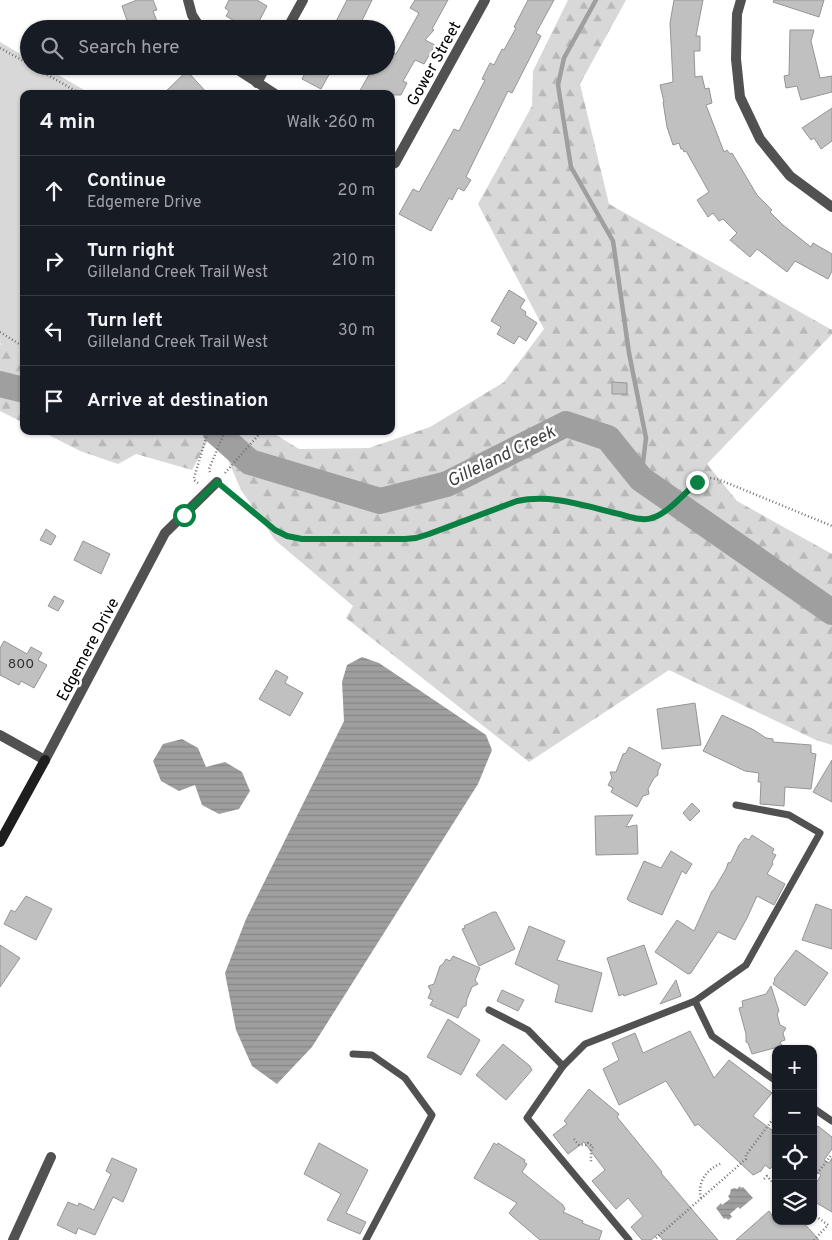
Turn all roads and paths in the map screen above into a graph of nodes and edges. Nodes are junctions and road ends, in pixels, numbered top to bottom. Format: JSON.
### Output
{"nodes":[{"id":1,"x":188,"y":0,"type":"edge"},
{"id":2,"x":303,"y":0,"type":"edge"},
{"id":3,"x":485,"y":0,"type":"edge"},
{"id":4,"x":741,"y":0,"type":"edge"},
{"id":5,"x":195,"y":20,"type":"edge"},
{"id":6,"x":292,"y":20,"type":"edge"},
{"id":7,"x":0,"y":48,"type":"edge"},
{"id":8,"x":20,"y":59,"type":"edge"},
{"id":9,"x":48,"y":75,"type":"edge"},
{"id":10,"x":245,"y":75,"type":"edge"},
{"id":11,"x":261,"y":75,"type":"edge"},
{"id":12,"x":257,"y":83,"type":"junction"},
{"id":13,"x":74,"y":90,"type":"edge"},
{"id":14,"x":268,"y":90,"type":"edge"},
{"id":15,"x":395,"y":159,"type":"edge"},
{"id":16,"x":832,"y":207,"type":"edge"},
{"id":17,"x":0,"y":332,"type":"edge"},
{"id":18,"x":20,"y":344,"type":"edge"},
{"id":19,"x":207,"y":435,"type":"edge"},
{"id":20,"x":223,"y":435,"type":"edge"},
{"id":21,"x":259,"y":435,"type":"edge"},
{"id":22,"x":235,"y":462,"type":"dead end"},
{"id":23,"x":217,"y":482,"type":"junction"},
{"id":24,"x":201,"y":486,"type":"dead end"},
{"id":25,"x":832,"y":526,"type":"edge"},
{"id":26,"x":0,"y":735,"type":"edge"},
{"id":27,"x":45,"y":760,"type":"junction"},
{"id":28,"x":736,"y":805,"type":"dead end"},
{"id":29,"x":0,"y":842,"type":"edge"},
{"id":30,"x":695,"y":1001,"type":"junction"},
{"id":31,"x":489,"y":1010,"type":"dead end"},
{"id":32,"x":353,"y":1054,"type":"dead end"},
{"id":33,"x":562,"y":1066,"type":"junction"},
{"id":34,"x":772,"y":1078,"type":"edge"},
{"id":35,"x":817,"y":1111,"type":"edge"},
{"id":36,"x":772,"y":1120,"type":"edge"},
{"id":37,"x":832,"y":1121,"type":"edge"},
{"id":38,"x":574,"y":1139,"type":"dead end"},
{"id":39,"x":832,"y":1154,"type":"edge"},
{"id":40,"x":51,"y":1157,"type":"dead end"},
{"id":41,"x":591,"y":1162,"type":"dead end"},
{"id":42,"x":722,"y":1163,"type":"dead end"},
{"id":43,"x":817,"y":1174,"type":"edge"},
{"id":44,"x":764,"y":1178,"type":"dead end"},
{"id":45,"x":772,"y":1182,"type":"edge"},
{"id":46,"x":701,"y":1198,"type":"junction"},
{"id":47,"x":817,"y":1217,"type":"edge"},
{"id":48,"x":656,"y":1238,"type":"dead end"},
{"id":49,"x":13,"y":1240,"type":"edge"},
{"id":50,"x":366,"y":1240,"type":"edge"},
{"id":51,"x":629,"y":1240,"type":"edge"},
{"id":52,"x":814,"y":1240,"type":"edge"}],
"edges":[{"from":1,"to":5,"type":"street"},
{"from":2,"to":6,"type":"street"},
{"from":3,"to":15,"type":"street","name":"Gower Street"},
{"from":4,"to":16,"type":"street"},
{"from":7,"to":8,"type":"path"},
{"from":9,"to":13,"type":"path"},
{"from":10,"to":12,"type":"street"},
{"from":11,"to":12,"type":"street"},
{"from":12,"to":14,"type":"street"},
{"from":17,"to":18,"type":"path"},
{"from":19,"to":24,"type":"path"},
{"from":20,"to":23,"type":"path"},
{"from":21,"to":22,"type":"path"},
{"from":23,"to":25,"type":"path"},
{"from":23,"to":27,"type":"street","name":"Edgemere Drive"},
{"from":26,"to":27,"type":"street"},
{"from":27,"to":29,"type":"street","name":"Edgemere Drive"},
{"from":28,"to":30,"type":"lane"},
{"from":30,"to":33,"type":"lane"},
{"from":30,"to":34,"type":"lane"},
{"from":31,"to":33,"type":"lane"},
{"from":32,"to":50,"type":"lane"},
{"from":33,"to":51,"type":"lane"},
{"from":35,"to":37,"type":"lane"},
{"from":36,"to":46,"type":"path"},
{"from":38,"to":41,"type":"path"},
{"from":39,"to":43,"type":"path"},
{"from":40,"to":49,"type":"street"},
{"from":42,"to":46,"type":"path"},
{"from":44,"to":45,"type":"path"},
{"from":46,"to":48,"type":"path"},
{"from":47,"to":52,"type":"path"}]}
